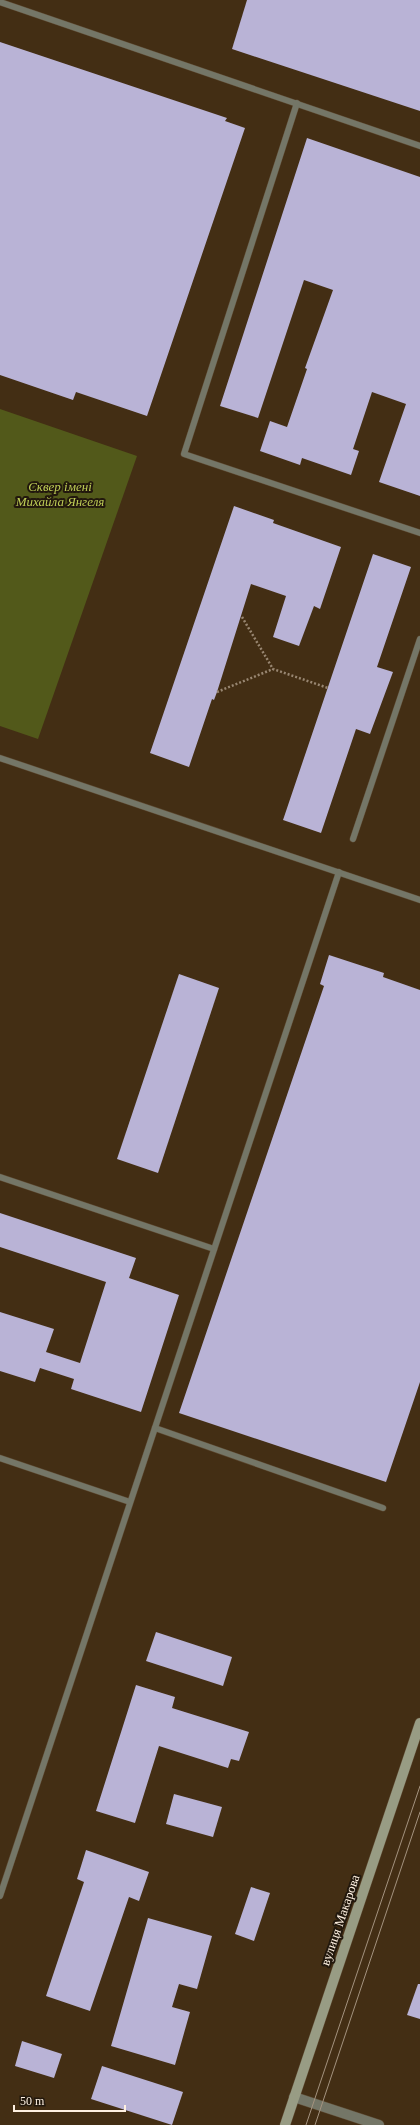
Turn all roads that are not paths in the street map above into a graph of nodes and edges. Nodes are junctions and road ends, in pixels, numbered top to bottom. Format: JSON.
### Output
{"nodes":[{"id":1,"x":0,"y":2,"type":"edge"},
{"id":2,"x":297,"y":103,"type":"junction"},
{"id":3,"x":420,"y":146,"type":"edge"},
{"id":4,"x":420,"y":533,"type":"edge"},
{"id":5,"x":420,"y":639,"type":"edge"},
{"id":6,"x":0,"y":758,"type":"edge"},
{"id":7,"x":353,"y":840,"type":"dead end"},
{"id":8,"x":339,"y":872,"type":"junction"},
{"id":9,"x":420,"y":900,"type":"edge"},
{"id":10,"x":0,"y":1177,"type":"edge"},
{"id":11,"x":214,"y":1249,"type":"junction"},
{"id":12,"x":155,"y":1428,"type":"junction"},
{"id":13,"x":0,"y":1458,"type":"edge"},
{"id":14,"x":130,"y":1502,"type":"junction"},
{"id":15,"x":383,"y":1508,"type":"dead end"},
{"id":16,"x":420,"y":1723,"type":"edge"},
{"id":17,"x":0,"y":1896,"type":"edge"},
{"id":18,"x":294,"y":2097,"type":"junction"},
{"id":19,"x":285,"y":2125,"type":"edge"},
{"id":20,"x":379,"y":2125,"type":"edge"}],
"edges":[{"from":1,"to":2,"type":"lane"},
{"from":2,"to":3,"type":"lane"},
{"from":2,"to":4,"type":"lane"},
{"from":5,"to":7,"type":"lane"},
{"from":6,"to":8,"type":"lane"},
{"from":8,"to":9,"type":"lane"},
{"from":8,"to":11,"type":"lane"},
{"from":10,"to":11,"type":"lane"},
{"from":11,"to":12,"type":"lane"},
{"from":12,"to":14,"type":"lane"},
{"from":12,"to":15,"type":"lane"},
{"from":13,"to":14,"type":"lane"},
{"from":14,"to":17,"type":"lane"},
{"from":16,"to":18,"type":"main road","name":"вулиця Макарова"},
{"from":18,"to":19,"type":"main road","name":"вулиця Макарова"},
{"from":18,"to":20,"type":"street"}]}
